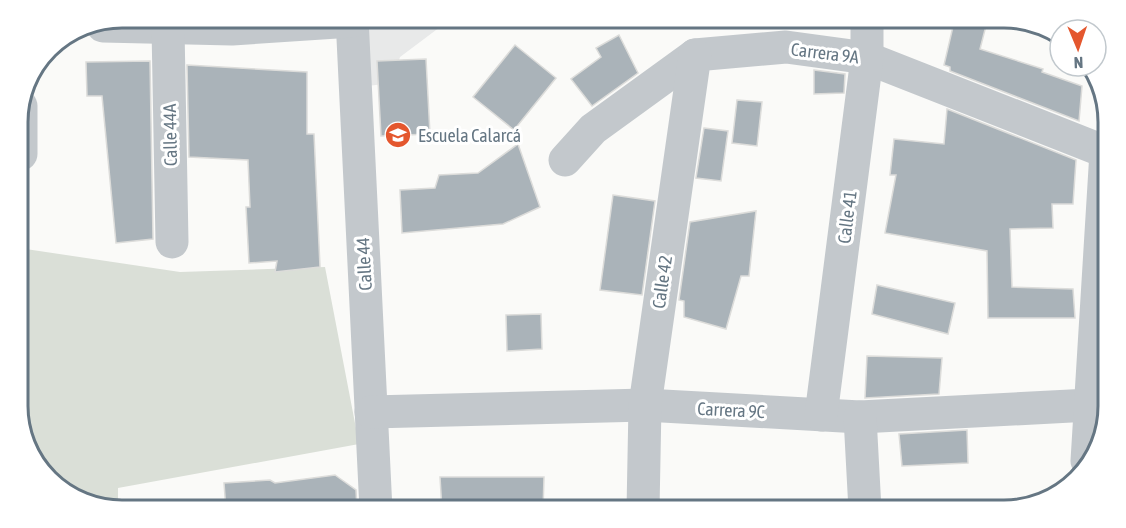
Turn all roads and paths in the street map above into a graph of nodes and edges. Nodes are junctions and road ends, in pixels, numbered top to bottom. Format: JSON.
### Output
{"nodes":[{"id":1,"x":168,"y":29,"type":"edge"},
{"id":2,"x":352,"y":29,"type":"edge"},
{"id":3,"x":867,"y":29,"type":"edge"},
{"id":4,"x":695,"y":55,"type":"junction"},
{"id":5,"x":867,"y":57,"type":"junction"},
{"id":6,"x":1098,"y":149,"type":"edge"},
{"id":7,"x":565,"y":160,"type":"dead end"},
{"id":8,"x":172,"y":242,"type":"dead end"},
{"id":9,"x":1098,"y":334,"type":"edge"},
{"id":10,"x":645,"y":405,"type":"junction"},
{"id":11,"x":1090,"y":405,"type":"junction"},
{"id":12,"x":371,"y":412,"type":"junction"},
{"id":13,"x":821,"y":415,"type":"junction"},
{"id":14,"x":860,"y":417,"type":"junction"},
{"id":15,"x":1088,"y":446,"type":"edge"},
{"id":16,"x":643,"y":499,"type":"edge"},
{"id":17,"x":864,"y":499,"type":"edge"},
{"id":18,"x":375,"y":500,"type":"edge"}],
"edges":[{"from":1,"to":8,"type":"street","name":"Calle 44A"},
{"from":2,"to":12,"type":"street","name":"Calle 44"},
{"from":3,"to":5,"type":"street","name":"Calle 41"},
{"from":4,"to":5,"type":"street","name":"Carrera 9A"},
{"from":4,"to":7,"type":"street"},
{"from":4,"to":10,"type":"street","name":"Calle 42"},
{"from":5,"to":6,"type":"street","name":"Carrera 9A"},
{"from":5,"to":13,"type":"street","name":"Calle 41"},
{"from":9,"to":11,"type":"street"},
{"from":10,"to":12,"type":"street","name":"Carrera 9C"},
{"from":10,"to":13,"type":"street","name":"Carrera 9C"},
{"from":10,"to":16,"type":"street","name":"Calle 42"},
{"from":11,"to":14,"type":"street","name":"Carrera 9C"},
{"from":11,"to":15,"type":"street"},
{"from":12,"to":18,"type":"street","name":"Calle 44"},
{"from":13,"to":14,"type":"street","name":"Carrera 9C"},
{"from":14,"to":17,"type":"street"}]}
